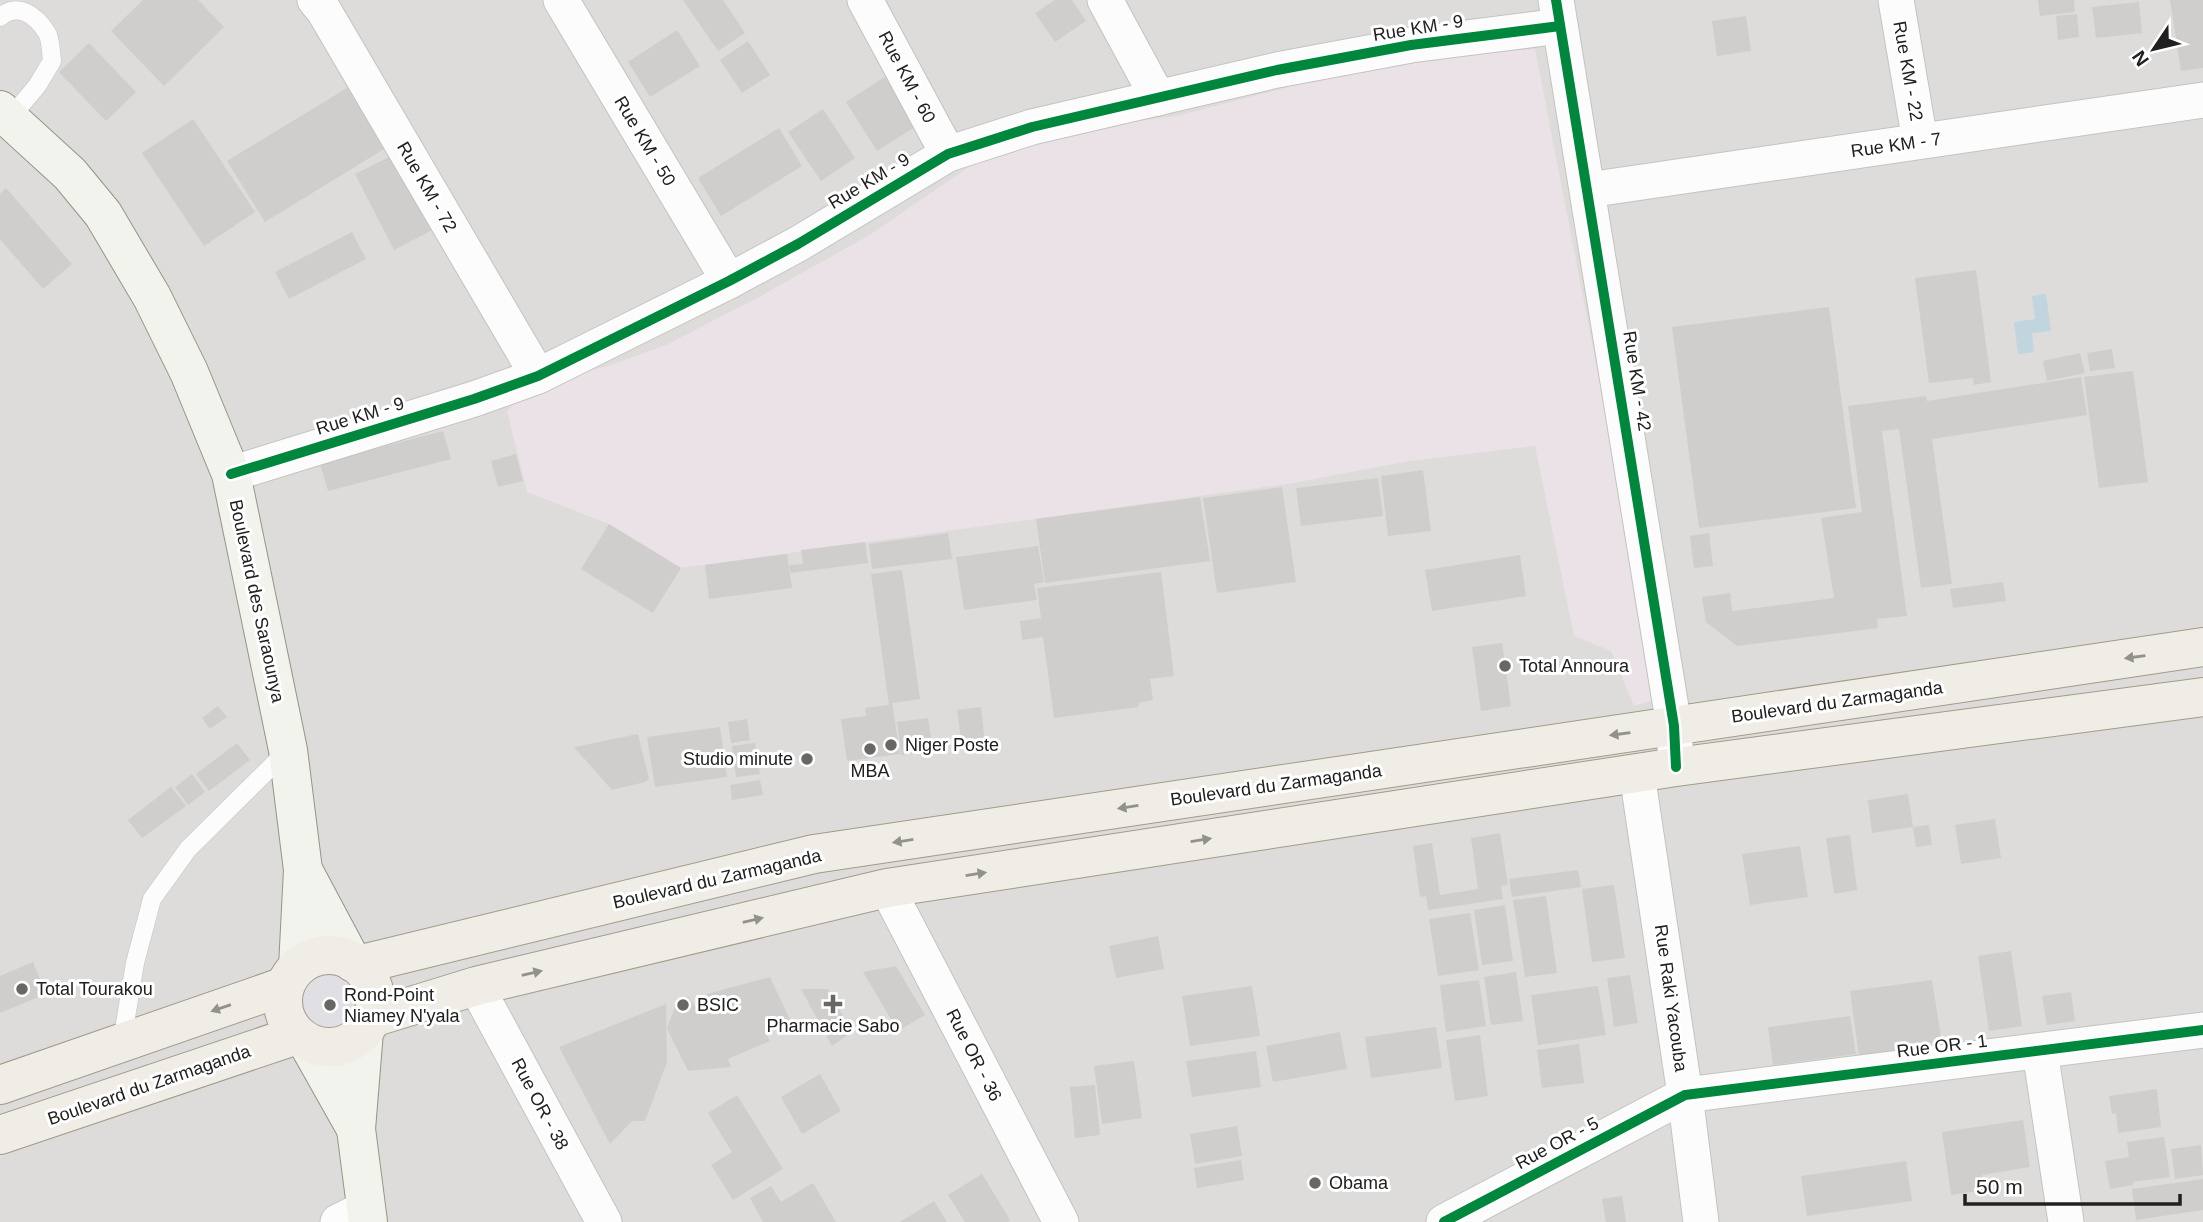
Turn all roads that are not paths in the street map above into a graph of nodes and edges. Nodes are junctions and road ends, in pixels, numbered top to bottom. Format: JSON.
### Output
{"nodes":[{"id":1,"x":316,"y":0,"type":"edge"},
{"id":2,"x":561,"y":0,"type":"edge"},
{"id":3,"x":865,"y":0,"type":"edge"},
{"id":4,"x":1105,"y":0,"type":"edge"},
{"id":5,"x":1896,"y":0,"type":"edge"},
{"id":6,"x":1558,"y":13,"type":"edge"},
{"id":7,"x":0,"y":17,"type":"edge"},
{"id":8,"x":1158,"y":98,"type":"junction"},
{"id":9,"x":2203,"y":100,"type":"edge"},
{"id":10,"x":5,"y":114,"type":"edge"},
{"id":11,"x":1920,"y":141,"type":"junction"},
{"id":12,"x":948,"y":154,"type":"junction"},
{"id":13,"x":1588,"y":190,"type":"junction"},
{"id":14,"x":729,"y":281,"type":"junction"},
{"id":15,"x":538,"y":376,"type":"junction"},
{"id":16,"x":231,"y":474,"type":"junction"},
{"id":17,"x":2203,"y":647,"type":"edge"},
{"id":18,"x":2203,"y":697,"type":"edge"},
{"id":19,"x":1674,"y":726,"type":"junction"},
{"id":20,"x":288,"y":750,"type":"junction"},
{"id":21,"x":1676,"y":767,"type":"junction"},
{"id":22,"x":1637,"y":774,"type":"junction"},
{"id":23,"x":303,"y":870,"type":"junction"},
{"id":24,"x":887,"y":888,"type":"junction"},
{"id":25,"x":355,"y":964,"type":"junction"},
{"id":26,"x":292,"y":976,"type":"junction"},
{"id":27,"x":476,"y":986,"type":"junction"},
{"id":28,"x":368,"y":1024,"type":"junction"},
{"id":29,"x":2203,"y":1030,"type":"edge"},
{"id":30,"x":302,"y":1038,"type":"junction"},
{"id":31,"x":122,"y":1042,"type":"junction"},
{"id":32,"x":2040,"y":1051,"type":"junction"},
{"id":33,"x":0,"y":1085,"type":"edge"},
{"id":34,"x":1685,"y":1095,"type":"junction"},
{"id":35,"x":356,"y":1129,"type":"junction"},
{"id":36,"x":0,"y":1135,"type":"edge"},
{"id":37,"x":358,"y":1217,"type":"edge"},
{"id":38,"x":604,"y":1222,"type":"edge"},
{"id":39,"x":1061,"y":1222,"type":"edge"},
{"id":40,"x":1444,"y":1222,"type":"edge"},
{"id":41,"x":1701,"y":1222,"type":"edge"},
{"id":42,"x":2066,"y":1222,"type":"edge"}],
"edges":[{"from":1,"to":15,"type":"street","name":"Rue KM - 72"},
{"from":2,"to":14,"type":"street","name":"Rue KM - 50"},
{"from":3,"to":12,"type":"street","name":"Rue KM - 60"},
{"from":4,"to":8,"type":"street"},
{"from":5,"to":11,"type":"street","name":"Rue KM - 22"},
{"from":6,"to":8,"type":"street","name":"Rue KM - 9"},
{"from":6,"to":13,"type":"street","name":"Rue KM - 42"},
{"from":7,"to":10,"type":"lane"},
{"from":8,"to":12,"type":"street","name":"Rue KM - 9"},
{"from":9,"to":11,"type":"street","name":"Rue KM - 7"},
{"from":10,"to":16,"type":"main road","name":"Boulevard des Saraounya"},
{"from":11,"to":13,"type":"street","name":"Rue KM - 7"},
{"from":12,"to":14,"type":"street","name":"Rue KM - 9"},
{"from":13,"to":19,"type":"street","name":"Rue KM - 42"},
{"from":14,"to":15,"type":"street","name":"Rue KM - 9"},
{"from":15,"to":16,"type":"street","name":"Rue KM - 9"},
{"from":16,"to":20,"type":"main road","name":"Boulevard des Saraounya"},
{"from":17,"to":19,"type":"main road","name":"Boulevard du Zarmaganda","one_way":true},
{"from":18,"to":21,"type":"main road"},
{"from":19,"to":21,"type":"street","name":"Rue KM - 42"},
{"from":19,"to":25,"type":"main road","name":"Boulevard du Zarmaganda","one_way":true},
{"from":20,"to":23,"type":"main road","name":"Boulevard des Saraounya"},
{"from":20,"to":31,"type":"lane"},
{"from":21,"to":22,"type":"main road"},
{"from":24,"to":22,"type":"main road","one_way":true},
{"from":22,"to":34,"type":"street","name":"Rue Raki Yacouba"},
{"from":23,"to":25,"type":"main road","name":"Boulevard des Saraounya"},
{"from":23,"to":26,"type":"main road","name":"Boulevard des Saraounya"},
{"from":27,"to":24,"type":"main road","one_way":true},
{"from":24,"to":39,"type":"street","name":"Rue OR - 36"},
{"from":25,"to":26,"type":"main road"},
{"from":25,"to":28,"type":"main road"},
{"from":26,"to":30,"type":"main road"},
{"from":26,"to":31,"type":"main road","one_way":true},
{"from":27,"to":28,"type":"main road"},
{"from":27,"to":38,"type":"street","name":"Rue OR - 38"},
{"from":28,"to":30,"type":"main road"},
{"from":28,"to":35,"type":"main road"},
{"from":29,"to":32,"type":"street","name":"Rue OR - 1"},
{"from":30,"to":35,"type":"main road"},
{"from":30,"to":36,"type":"main road","name":"Boulevard du Zarmaganda"},
{"from":31,"to":33,"type":"main road"},
{"from":32,"to":34,"type":"street","name":"Rue OR - 1"},
{"from":32,"to":42,"type":"street"},
{"from":34,"to":40,"type":"street","name":"Rue OR - 5"},
{"from":34,"to":41,"type":"street","name":"Rue Raki Yacouba"},
{"from":35,"to":37,"type":"main road"}]}
